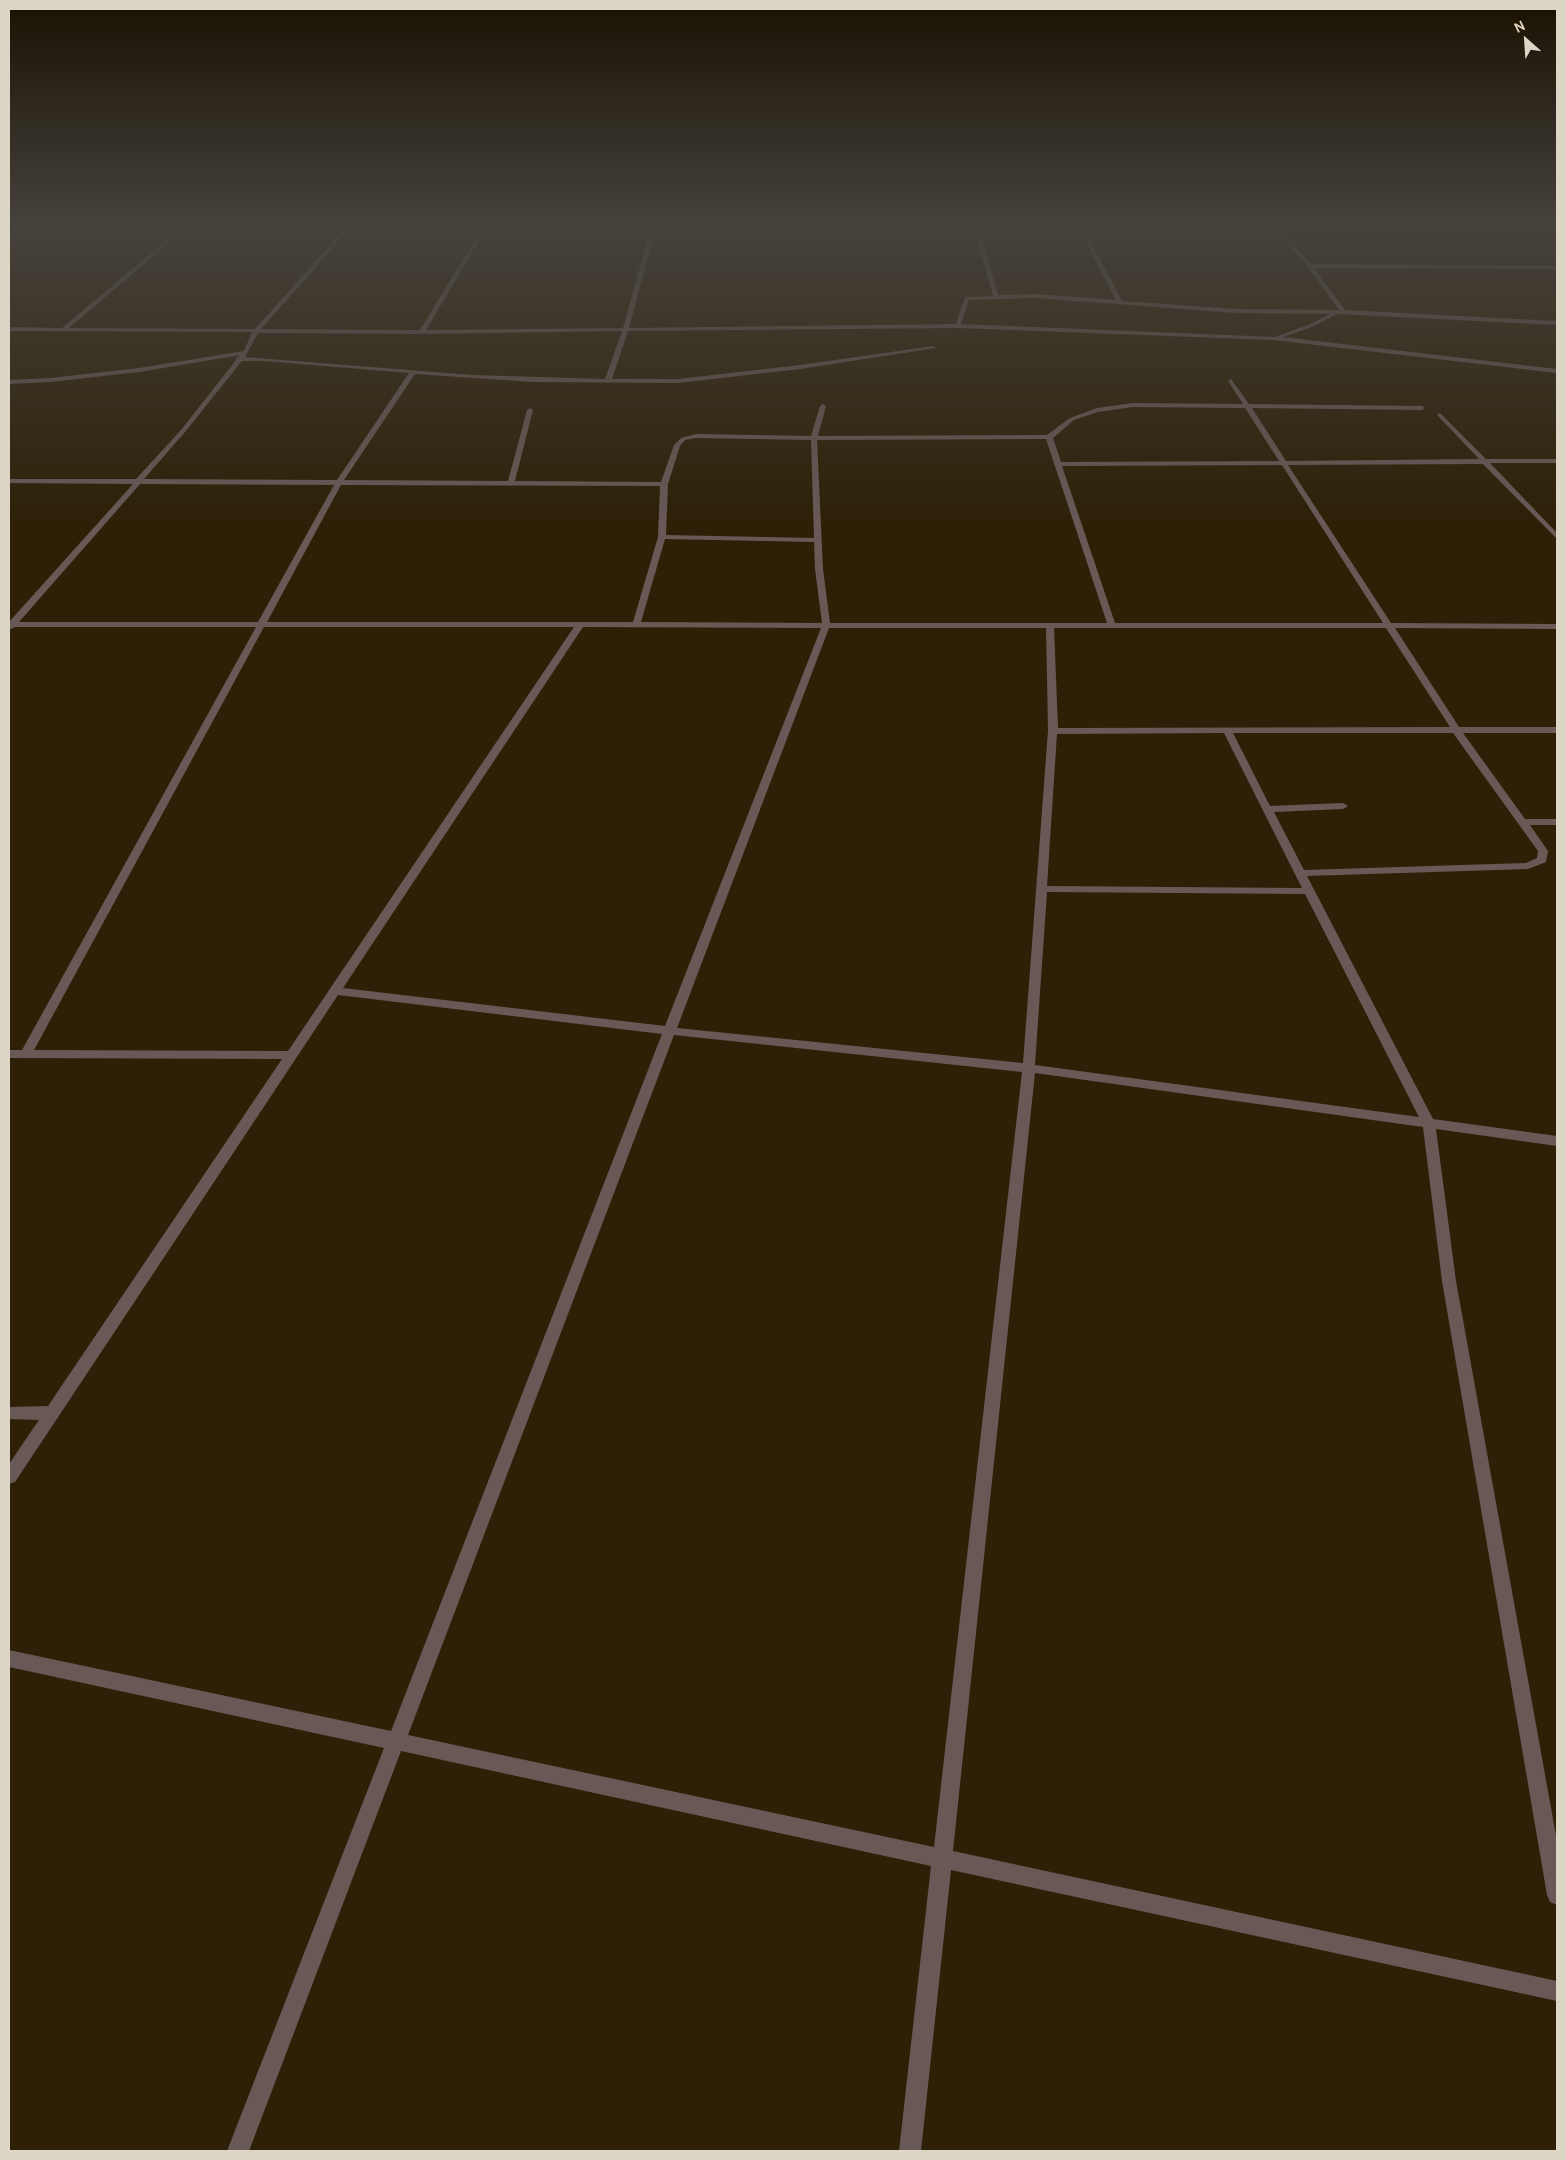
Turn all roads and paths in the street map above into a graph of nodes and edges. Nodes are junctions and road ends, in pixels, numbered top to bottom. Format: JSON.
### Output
{"nodes":[{"id":1,"x":68,"y":326,"type":"edge"},
{"id":2,"x":261,"y":326,"type":"edge"},
{"id":3,"x":426,"y":326,"type":"edge"},
{"id":4,"x":627,"y":326,"type":"edge"},
{"id":5,"x":958,"y":326,"type":"joint"},
{"id":6,"x":1310,"y":326,"type":"edge"},
{"id":7,"x":9,"y":329,"type":"edge"},
{"id":8,"x":64,"y":329,"type":"junction"},
{"id":9,"x":626,"y":329,"type":"junction"},
{"id":10,"x":256,"y":331,"type":"junction"},
{"id":11,"x":422,"y":332,"type":"junction"},
{"id":12,"x":1273,"y":338,"type":"junction"},
{"id":13,"x":933,"y":348,"type":"dead end"},
{"id":14,"x":246,"y":352,"type":"junction"},
{"id":15,"x":238,"y":359,"type":"junction"},
{"id":16,"x":1557,"y":371,"type":"edge"},
{"id":17,"x":413,"y":372,"type":"junction"},
{"id":18,"x":608,"y":380,"type":"junction"},
{"id":19,"x":1231,"y":381,"type":"dead end"},
{"id":20,"x":9,"y":382,"type":"edge"},
{"id":21,"x":1247,"y":405,"type":"junction"},
{"id":22,"x":823,"y":406,"type":"dead end"},
{"id":23,"x":1422,"y":408,"type":"dead end"},
{"id":24,"x":530,"y":410,"type":"dead end"},
{"id":25,"x":1440,"y":415,"type":"dead end"},
{"id":26,"x":1049,"y":437,"type":"junction"},
{"id":27,"x":814,"y":438,"type":"junction"},
{"id":28,"x":1486,"y":461,"type":"junction"},
{"id":29,"x":1557,"y":461,"type":"edge"},
{"id":30,"x":1284,"y":462,"type":"junction"},
{"id":31,"x":1058,"y":464,"type":"junction"},
{"id":32,"x":9,"y":481,"type":"edge"},
{"id":33,"x":138,"y":481,"type":"junction"},
{"id":34,"x":338,"y":482,"type":"junction"},
{"id":35,"x":511,"y":483,"type":"junction"},
{"id":36,"x":664,"y":484,"type":"junction"},
{"id":37,"x":662,"y":537,"type":"junction"},
{"id":38,"x":1557,"y":537,"type":"edge"},
{"id":39,"x":818,"y":540,"type":"junction"},
{"id":40,"x":261,"y":624,"type":"junction"},
{"id":41,"x":10,"y":625,"type":"edge"},
{"id":42,"x":580,"y":625,"type":"junction"},
{"id":43,"x":636,"y":625,"type":"junction"},
{"id":44,"x":826,"y":625,"type":"junction"},
{"id":45,"x":1050,"y":625,"type":"junction"},
{"id":46,"x":1112,"y":626,"type":"junction"},
{"id":47,"x":1389,"y":626,"type":"junction"},
{"id":48,"x":1557,"y":626,"type":"edge"},
{"id":49,"x":1456,"y":730,"type":"junction"},
{"id":50,"x":1557,"y":730,"type":"edge"},
{"id":51,"x":1054,"y":731,"type":"junction"},
{"id":52,"x":1227,"y":731,"type":"junction"},
{"id":53,"x":1342,"y":806,"type":"dead end"},
{"id":54,"x":1267,"y":809,"type":"junction"},
{"id":55,"x":1523,"y":822,"type":"junction"},
{"id":56,"x":1557,"y":822,"type":"edge"},
{"id":57,"x":1300,"y":873,"type":"junction"},
{"id":58,"x":1042,"y":889,"type":"junction"},
{"id":59,"x":1309,"y":892,"type":"junction"},
{"id":60,"x":334,"y":991,"type":"junction"},
{"id":61,"x":670,"y":1031,"type":"junction"},
{"id":62,"x":9,"y":1054,"type":"edge"},
{"id":63,"x":26,"y":1054,"type":"junction"},
{"id":64,"x":292,"y":1055,"type":"junction"},
{"id":65,"x":1029,"y":1068,"type":"junction"},
{"id":66,"x":1430,"y":1124,"type":"junction"},
{"id":67,"x":1557,"y":1142,"type":"edge"},
{"id":68,"x":9,"y":1413,"type":"edge"},
{"id":69,"x":52,"y":1413,"type":"junction"},
{"id":70,"x":9,"y":1477,"type":"edge"},
{"id":71,"x":9,"y":1658,"type":"edge"},
{"id":72,"x":396,"y":1742,"type":"junction"},
{"id":73,"x":942,"y":1859,"type":"junction"},
{"id":74,"x":1557,"y":1895,"type":"edge"},
{"id":75,"x":1557,"y":1991,"type":"edge"},
{"id":76,"x":238,"y":2151,"type":"edge"},
{"id":77,"x":910,"y":2151,"type":"edge"}],
"edges":[{"from":1,"to":8,"type":"street"},
{"from":2,"to":10,"type":"street"},
{"from":3,"to":11,"type":"street"},
{"from":4,"to":9,"type":"street"},
{"from":5,"to":9,"type":"street"},
{"from":5,"to":12,"type":"street"},
{"from":6,"to":12,"type":"street"},
{"from":7,"to":8,"type":"street"},
{"from":8,"to":10,"type":"street"},
{"from":9,"to":11,"type":"street"},
{"from":9,"to":18,"type":"street"},
{"from":10,"to":11,"type":"street"},
{"from":10,"to":14,"type":"street"},
{"from":12,"to":16,"type":"street"},
{"from":13,"to":18,"type":"street"},
{"from":14,"to":15,"type":"street"},
{"from":14,"to":20,"type":"street"},
{"from":15,"to":17,"type":"street"},
{"from":15,"to":33,"type":"street"},
{"from":17,"to":18,"type":"street"},
{"from":17,"to":34,"type":"street"},
{"from":19,"to":21,"type":"street"},
{"from":21,"to":23,"type":"street"},
{"from":21,"to":26,"type":"street"},
{"from":21,"to":30,"type":"street"},
{"from":22,"to":27,"type":"street"},
{"from":24,"to":35,"type":"street"},
{"from":25,"to":28,"type":"street"},
{"from":26,"to":27,"type":"street"},
{"from":26,"to":31,"type":"street"},
{"from":27,"to":36,"type":"street"},
{"from":27,"to":39,"type":"street"},
{"from":28,"to":29,"type":"street"},
{"from":28,"to":30,"type":"street"},
{"from":28,"to":38,"type":"street"},
{"from":30,"to":31,"type":"street"},
{"from":30,"to":47,"type":"street"},
{"from":31,"to":46,"type":"street"},
{"from":32,"to":33,"type":"street"},
{"from":33,"to":34,"type":"street"},
{"from":33,"to":41,"type":"street"},
{"from":34,"to":35,"type":"street"},
{"from":34,"to":40,"type":"street"},
{"from":35,"to":36,"type":"street"},
{"from":36,"to":37,"type":"street"},
{"from":37,"to":39,"type":"street"},
{"from":37,"to":43,"type":"street"},
{"from":39,"to":44,"type":"street"},
{"from":40,"to":41,"type":"street"},
{"from":40,"to":42,"type":"street"},
{"from":40,"to":63,"type":"street"},
{"from":42,"to":43,"type":"street"},
{"from":42,"to":60,"type":"street"},
{"from":43,"to":44,"type":"street"},
{"from":44,"to":45,"type":"street"},
{"from":44,"to":61,"type":"street"},
{"from":45,"to":46,"type":"street"},
{"from":45,"to":51,"type":"street"},
{"from":46,"to":47,"type":"street"},
{"from":47,"to":48,"type":"street"},
{"from":47,"to":49,"type":"street"},
{"from":49,"to":50,"type":"street"},
{"from":49,"to":52,"type":"street"},
{"from":49,"to":55,"type":"street"},
{"from":51,"to":52,"type":"street"},
{"from":51,"to":58,"type":"street"},
{"from":52,"to":54,"type":"street"},
{"from":53,"to":54,"type":"street"},
{"from":54,"to":57,"type":"street"},
{"from":55,"to":56,"type":"street"},
{"from":55,"to":57,"type":"street"},
{"from":57,"to":59,"type":"street"},
{"from":58,"to":59,"type":"street"},
{"from":58,"to":65,"type":"street"},
{"from":59,"to":66,"type":"street"},
{"from":60,"to":61,"type":"street"},
{"from":60,"to":64,"type":"street"},
{"from":61,"to":65,"type":"street"},
{"from":61,"to":72,"type":"street"},
{"from":62,"to":63,"type":"street"},
{"from":63,"to":64,"type":"street"},
{"from":64,"to":69,"type":"street"},
{"from":65,"to":66,"type":"street"},
{"from":65,"to":73,"type":"street"},
{"from":66,"to":67,"type":"street"},
{"from":66,"to":74,"type":"street"},
{"from":68,"to":69,"type":"street"},
{"from":69,"to":70,"type":"street"},
{"from":71,"to":72,"type":"street"},
{"from":72,"to":73,"type":"street"},
{"from":72,"to":76,"type":"street"},
{"from":73,"to":75,"type":"street"},
{"from":73,"to":77,"type":"street"}]}
